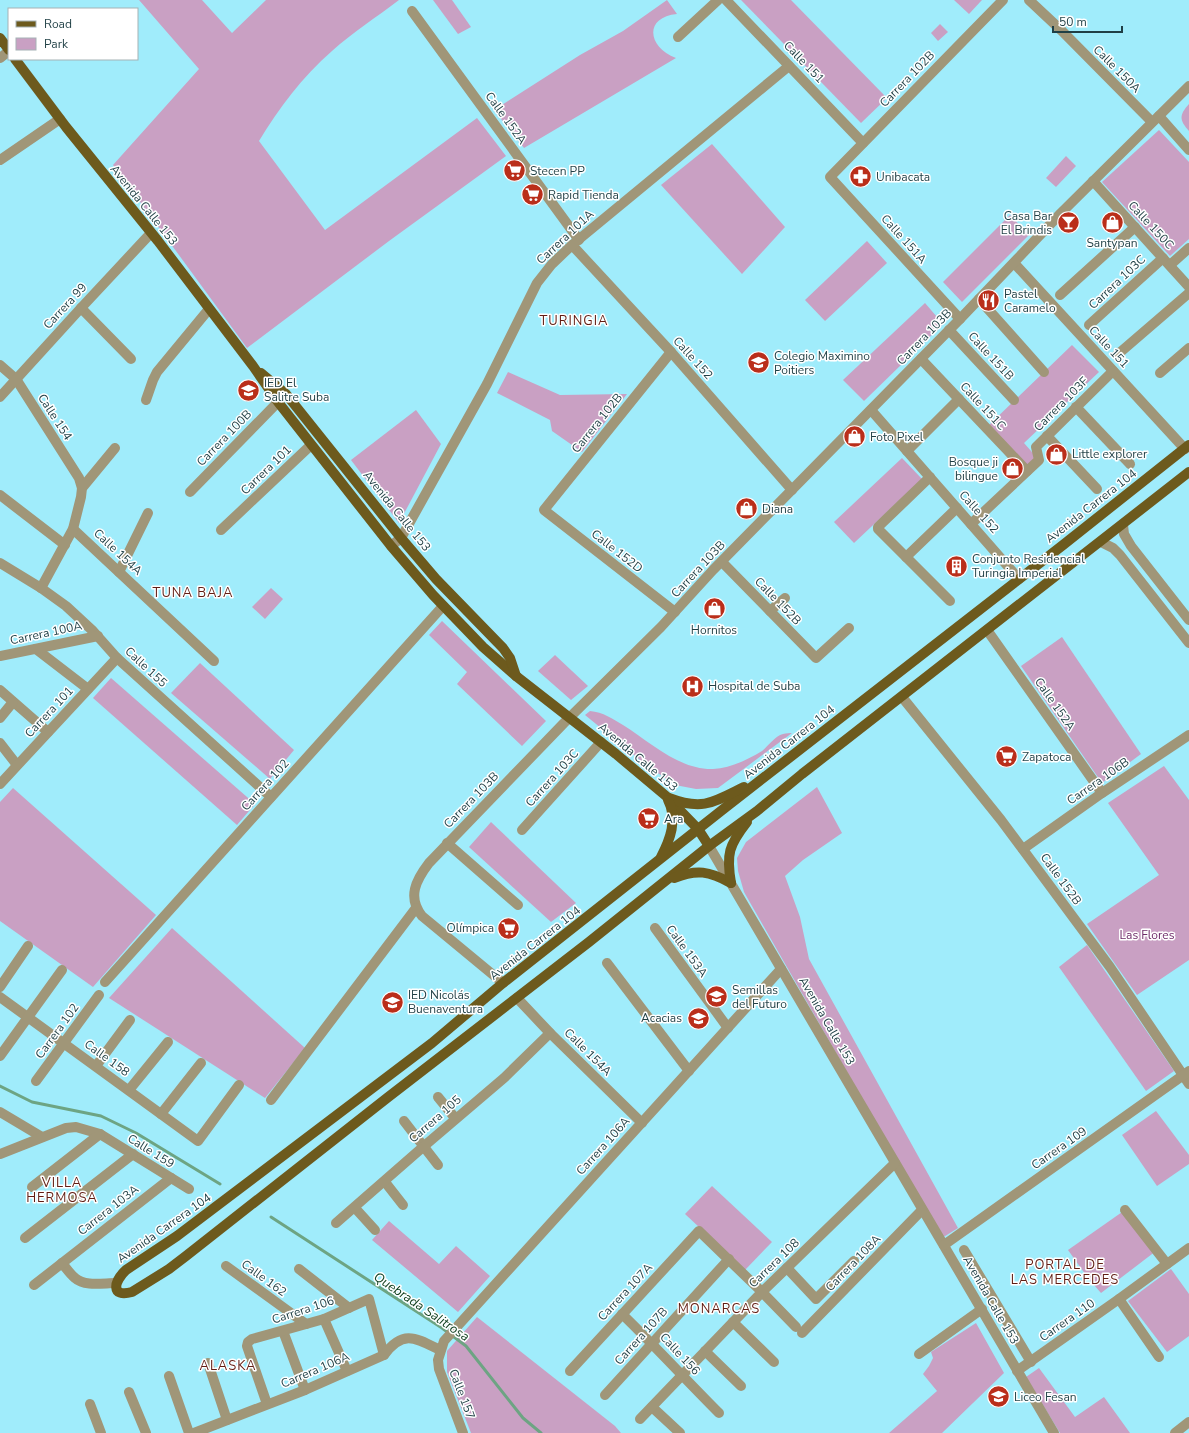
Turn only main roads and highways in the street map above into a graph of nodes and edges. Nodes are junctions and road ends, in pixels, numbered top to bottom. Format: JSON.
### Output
{"nodes":[{"id":1,"x":0,"y":38,"type":"edge"},
{"id":2,"x":8,"y":49,"type":"edge"},
{"id":3,"x":17,"y":60,"type":"edge"},
{"id":4,"x":253,"y":366,"type":"junction"},
{"id":5,"x":1187,"y":447,"type":"edge"},
{"id":6,"x":1189,"y":472,"type":"edge"},
{"id":7,"x":516,"y":676,"type":"junction"},
{"id":8,"x":766,"y":776,"type":"junction"},
{"id":9,"x":666,"y":796,"type":"junction"},
{"id":10,"x":757,"y":811,"type":"junction"},
{"id":11,"x":698,"y":829,"type":"junction"},
{"id":12,"x":709,"y":846,"type":"junction"},
{"id":13,"x":658,"y":862,"type":"junction"},
{"id":14,"x":664,"y":882,"type":"junction"}],
"edges":[{"from":1,"to":2,"type":"main road"},
{"from":3,"to":4,"type":"main road","name":"Avenida Calle 153"},
{"from":4,"to":7,"type":"main road","name":"Avenida Calle 153"},
{"from":4,"to":7,"type":"main road","name":"Avenida Calle 153"},
{"from":5,"to":8,"type":"main road","name":"Avenida Carrera 104"},
{"from":6,"to":10,"type":"main road"},
{"from":7,"to":9,"type":"main road","name":"Avenida Calle 153"},
{"from":8,"to":9,"type":"main road"},
{"from":8,"to":11,"type":"main road","name":"Avenida Carrera 104"},
{"from":9,"to":11,"type":"main road","name":"Avenida Calle 153"},
{"from":9,"to":13,"type":"main road"},
{"from":10,"to":12,"type":"main road"},
{"from":10,"to":14,"type":"main road"},
{"from":11,"to":12,"type":"main road","name":"Avenida Calle 153"},
{"from":11,"to":13,"type":"main road","name":"Avenida Carrera 104"},
{"from":12,"to":14,"type":"main road"},
{"from":13,"to":14,"type":"main road","name":"Avenida Carrera 104"}]}
